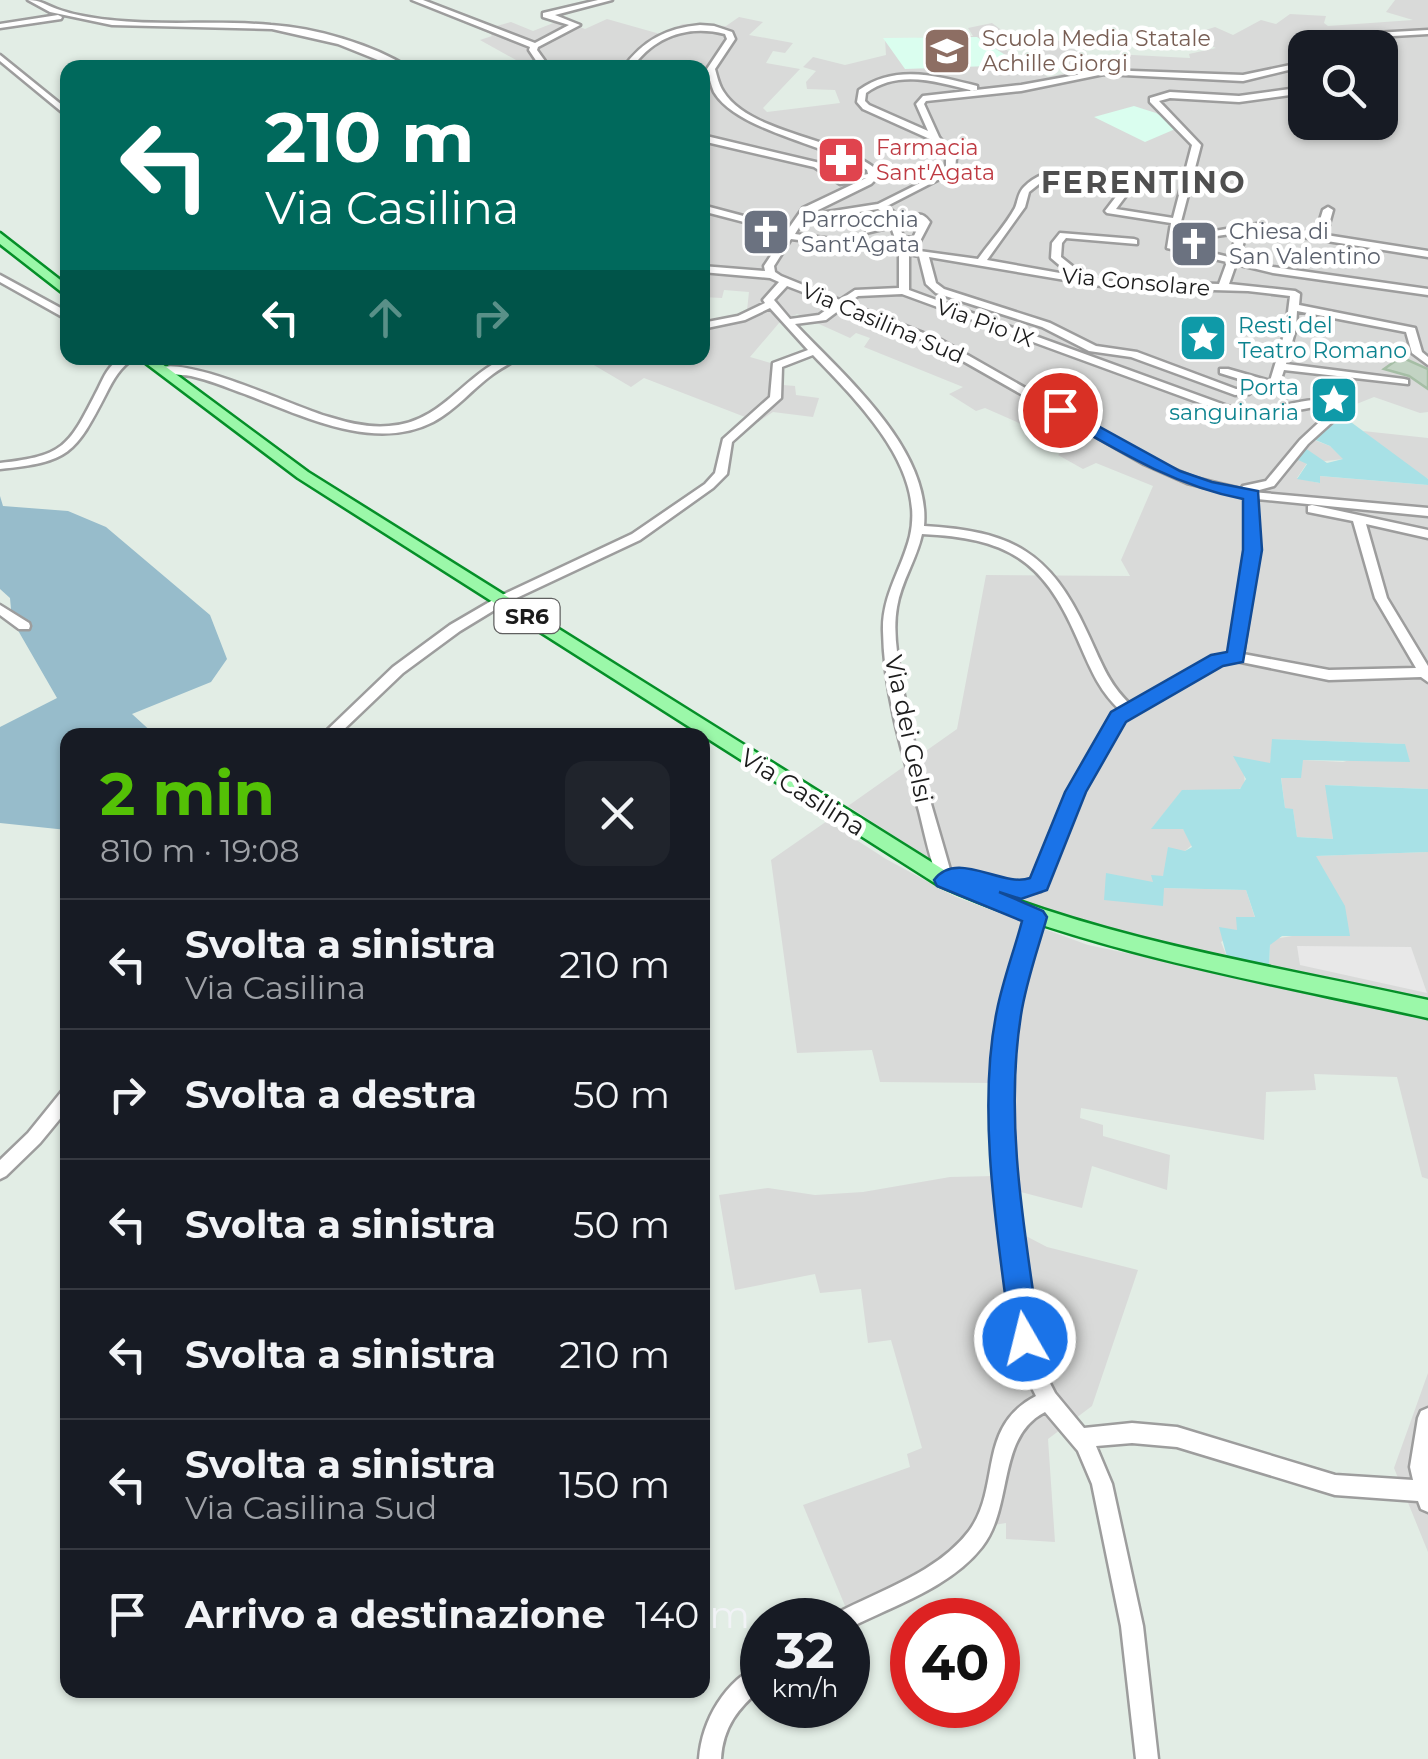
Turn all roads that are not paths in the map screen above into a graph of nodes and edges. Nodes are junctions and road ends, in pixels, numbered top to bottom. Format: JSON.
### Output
{"nodes":[{"id":1,"x":32,"y":0,"type":"edge"},
{"id":2,"x":416,"y":0,"type":"edge"},
{"id":3,"x":608,"y":0,"type":"edge"},
{"id":4,"x":62,"y":16,"type":"junction"},
{"id":5,"x":0,"y":26,"type":"edge"},
{"id":6,"x":1428,"y":32,"type":"edge"},
{"id":7,"x":1398,"y":33,"type":"edge"},
{"id":8,"x":535,"y":46,"type":"junction"},
{"id":9,"x":0,"y":57,"type":"edge"},
{"id":10,"x":386,"y":60,"type":"edge"},
{"id":11,"x":540,"y":60,"type":"edge"},
{"id":12,"x":631,"y":60,"type":"edge"},
{"id":13,"x":1288,"y":68,"type":"edge"},
{"id":14,"x":710,"y":69,"type":"edge"},
{"id":15,"x":710,"y":69,"type":"edge"},
{"id":16,"x":991,"y":92,"type":"junction"},
{"id":17,"x":1288,"y":92,"type":"edge"},
{"id":18,"x":60,"y":108,"type":"edge"},
{"id":19,"x":935,"y":138,"type":"junction"},
{"id":20,"x":710,"y":140,"type":"edge"},
{"id":21,"x":873,"y":173,"type":"junction"},
{"id":22,"x":880,"y":206,"type":"junction"},
{"id":23,"x":710,"y":210,"type":"edge"},
{"id":24,"x":1328,"y":210,"type":"dead end"},
{"id":25,"x":919,"y":217,"type":"dead end"},
{"id":26,"x":798,"y":219,"type":"junction"},
{"id":27,"x":1175,"y":221,"type":"junction"},
{"id":28,"x":895,"y":223,"type":"junction"},
{"id":29,"x":1257,"y":228,"type":"junction"},
{"id":30,"x":869,"y":232,"type":"dead end"},
{"id":31,"x":789,"y":234,"type":"junction"},
{"id":32,"x":0,"y":237,"type":"edge"},
{"id":33,"x":1320,"y":238,"type":"junction"},
{"id":34,"x":1171,"y":241,"type":"junction"},
{"id":35,"x":1134,"y":242,"type":"dead end"},
{"id":36,"x":904,"y":251,"type":"junction"},
{"id":37,"x":922,"y":254,"type":"junction"},
{"id":38,"x":1428,"y":254,"type":"edge"},
{"id":39,"x":1230,"y":260,"type":"junction"},
{"id":40,"x":982,"y":262,"type":"junction"},
{"id":41,"x":710,"y":270,"type":"edge"},
{"id":42,"x":1302,"y":274,"type":"junction"},
{"id":43,"x":772,"y":275,"type":"junction"},
{"id":44,"x":0,"y":278,"type":"edge"},
{"id":45,"x":1083,"y":281,"type":"junction"},
{"id":46,"x":785,"y":282,"type":"junction"},
{"id":47,"x":60,"y":286,"type":"edge"},
{"id":48,"x":1222,"y":289,"type":"junction"},
{"id":49,"x":904,"y":291,"type":"junction"},
{"id":50,"x":1428,"y":292,"type":"edge"},
{"id":51,"x":1294,"y":300,"type":"junction"},
{"id":52,"x":770,"y":304,"type":"junction"},
{"id":53,"x":839,"y":305,"type":"junction"},
{"id":54,"x":60,"y":312,"type":"edge"},
{"id":55,"x":788,"y":322,"type":"junction"},
{"id":56,"x":710,"y":324,"type":"edge"},
{"id":57,"x":1428,"y":326,"type":"edge"},
{"id":58,"x":1410,"y":330,"type":"junction"},
{"id":59,"x":814,"y":351,"type":"junction"},
{"id":60,"x":1424,"y":359,"type":"edge"},
{"id":61,"x":117,"y":365,"type":"edge"},
{"id":62,"x":156,"y":365,"type":"edge"},
{"id":63,"x":161,"y":365,"type":"edge"},
{"id":64,"x":497,"y":365,"type":"edge"},
{"id":65,"x":1279,"y":366,"type":"junction"},
{"id":66,"x":1224,"y":371,"type":"dead end"},
{"id":67,"x":1257,"y":381,"type":"junction"},
{"id":68,"x":1404,"y":382,"type":"dead end"},
{"id":69,"x":0,"y":466,"type":"edge"},
{"id":70,"x":1228,"y":491,"type":"junction"},
{"id":71,"x":1252,"y":495,"type":"junction"},
{"id":72,"x":1285,"y":498,"type":"junction"},
{"id":73,"x":1428,"y":512,"type":"edge"},
{"id":74,"x":1358,"y":519,"type":"junction"},
{"id":75,"x":920,"y":530,"type":"junction"},
{"id":76,"x":1428,"y":534,"type":"edge"},
{"id":77,"x":502,"y":600,"type":"junction"},
{"id":78,"x":0,"y":608,"type":"edge"},
{"id":79,"x":24,"y":626,"type":"dead end"},
{"id":80,"x":1236,"y":657,"type":"junction"},
{"id":81,"x":1427,"y":675,"type":"edge"},
{"id":82,"x":1128,"y":710,"type":"junction"},
{"id":83,"x":336,"y":728,"type":"edge"},
{"id":84,"x":705,"y":728,"type":"edge"},
{"id":85,"x":710,"y":731,"type":"edge"},
{"id":86,"x":945,"y":880,"type":"junction"},
{"id":87,"x":1035,"y":917,"type":"junction"},
{"id":88,"x":1428,"y":1009,"type":"edge"},
{"id":89,"x":60,"y":1106,"type":"edge"},
{"id":90,"x":0,"y":1171,"type":"edge"},
{"id":91,"x":1048,"y":1400,"type":"junction"},
{"id":92,"x":1428,"y":1418,"type":"edge"},
{"id":93,"x":1081,"y":1438,"type":"junction"},
{"id":94,"x":1426,"y":1496,"type":"edge"},
{"id":95,"x":870,"y":1606,"type":"edge"},
{"id":96,"x":740,"y":1695,"type":"edge"},
{"id":97,"x":710,"y":1759,"type":"edge"},
{"id":98,"x":1147,"y":1759,"type":"edge"}],
"edges":[{"from":1,"to":4,"type":"street"},
{"from":2,"to":8,"type":"street"},
{"from":3,"to":8,"type":"street"},
{"from":4,"to":5,"type":"street"},
{"from":4,"to":10,"type":"street"},
{"from":6,"to":7,"type":"street"},
{"from":8,"to":11,"type":"street"},
{"from":9,"to":18,"type":"street"},
{"from":12,"to":14,"type":"street"},
{"from":13,"to":16,"type":"street"},
{"from":15,"to":21,"type":"street"},
{"from":16,"to":19,"type":"street"},
{"from":16,"to":19,"type":"street"},
{"from":17,"to":27,"type":"street"},
{"from":19,"to":22,"type":"street"},
{"from":20,"to":21,"type":"street"},
{"from":21,"to":26,"type":"street"},
{"from":22,"to":26,"type":"street"},
{"from":22,"to":28,"type":"street"},
{"from":23,"to":31,"type":"street","name":"Via Consolare"},
{"from":24,"to":33,"type":"street"},
{"from":25,"to":28,"type":"street"},
{"from":26,"to":31,"type":"street","name":"Via Casilina Sud"},
{"from":27,"to":34,"type":"street"},
{"from":27,"to":40,"type":"street"},
{"from":28,"to":30,"type":"street"},
{"from":29,"to":33,"type":"street"},
{"from":29,"to":34,"type":"street"},
{"from":29,"to":39,"type":"street","name":"Via Consolare"},
{"from":31,"to":36,"type":"street","name":"Via Consolare"},
{"from":31,"to":43,"type":"street","name":"Via Casilina Sud"},
{"from":32,"to":47,"type":"main road"},
{"from":33,"to":38,"type":"street"},
{"from":34,"to":39,"type":"street"},
{"from":35,"to":45,"type":"street"},
{"from":36,"to":37,"type":"street","name":"Via Consolare"},
{"from":36,"to":49,"type":"street","name":"Via Pio IX"},
{"from":37,"to":40,"type":"street","name":"Via Consolare"},
{"from":37,"to":67,"type":"street"},
{"from":39,"to":42,"type":"street"},
{"from":39,"to":48,"type":"street","name":"Via Consolare"},
{"from":40,"to":45,"type":"street","name":"Via Consolare"},
{"from":41,"to":43,"type":"street"},
{"from":42,"to":50,"type":"street"},
{"from":42,"to":51,"type":"street"},
{"from":43,"to":46,"type":"street","name":"Via Casilina Sud"},
{"from":44,"to":54,"type":"street"},
{"from":45,"to":48,"type":"street","name":"Via Consolare"},
{"from":46,"to":52,"type":"street"},
{"from":46,"to":53,"type":"street","name":"Via Casilina Sud"},
{"from":48,"to":51,"type":"street"},
{"from":49,"to":53,"type":"street"},
{"from":49,"to":70,"type":"street","name":"Via Pio IX"},
{"from":51,"to":58,"type":"street"},
{"from":51,"to":65,"type":"street"},
{"from":52,"to":55,"type":"street"},
{"from":52,"to":56,"type":"street"},
{"from":53,"to":55,"type":"street"},
{"from":53,"to":70,"type":"street","name":"Via Casilina Sud"},
{"from":55,"to":59,"type":"street"},
{"from":57,"to":58,"type":"street"},
{"from":58,"to":60,"type":"street"},
{"from":59,"to":75,"type":"street"},
{"from":59,"to":77,"type":"street"},
{"from":61,"to":69,"type":"street"},
{"from":62,"to":77,"type":"main road","name":"Via Casilina","number":"SR6"},
{"from":63,"to":64,"type":"street"},
{"from":65,"to":67,"type":"street"},
{"from":65,"to":68,"type":"street"},
{"from":66,"to":67,"type":"street"},
{"from":70,"to":71,"type":"street","name":"Via Casilina Sud"},
{"from":71,"to":72,"type":"street","name":"Via Casilina Sud"},
{"from":71,"to":80,"type":"street"},
{"from":72,"to":73,"type":"street","name":"Via Casilina Sud"},
{"from":72,"to":74,"type":"street"},
{"from":74,"to":76,"type":"street"},
{"from":74,"to":81,"type":"street"},
{"from":75,"to":82,"type":"street"},
{"from":75,"to":86,"type":"street","name":"Via dei Gelsi"},
{"from":77,"to":83,"type":"street"},
{"from":77,"to":84,"type":"main road","name":"Via Casilina","number":"SR6"},
{"from":78,"to":79,"type":"street"},
{"from":80,"to":81,"type":"street"},
{"from":80,"to":82,"type":"street"},
{"from":82,"to":86,"type":"street"},
{"from":85,"to":86,"type":"main road","name":"Via Casilina","number":"SR6"},
{"from":86,"to":87,"type":"main road","name":"Via Casilina","number":"SR6"},
{"from":87,"to":88,"type":"main road","name":"Via Casilina","number":"SR6"},
{"from":87,"to":91,"type":"street"},
{"from":89,"to":90,"type":"street"},
{"from":91,"to":93,"type":"street"},
{"from":91,"to":95,"type":"street"},
{"from":92,"to":94,"type":"street"},
{"from":93,"to":94,"type":"street"},
{"from":93,"to":98,"type":"street"},
{"from":96,"to":97,"type":"street"}]}
